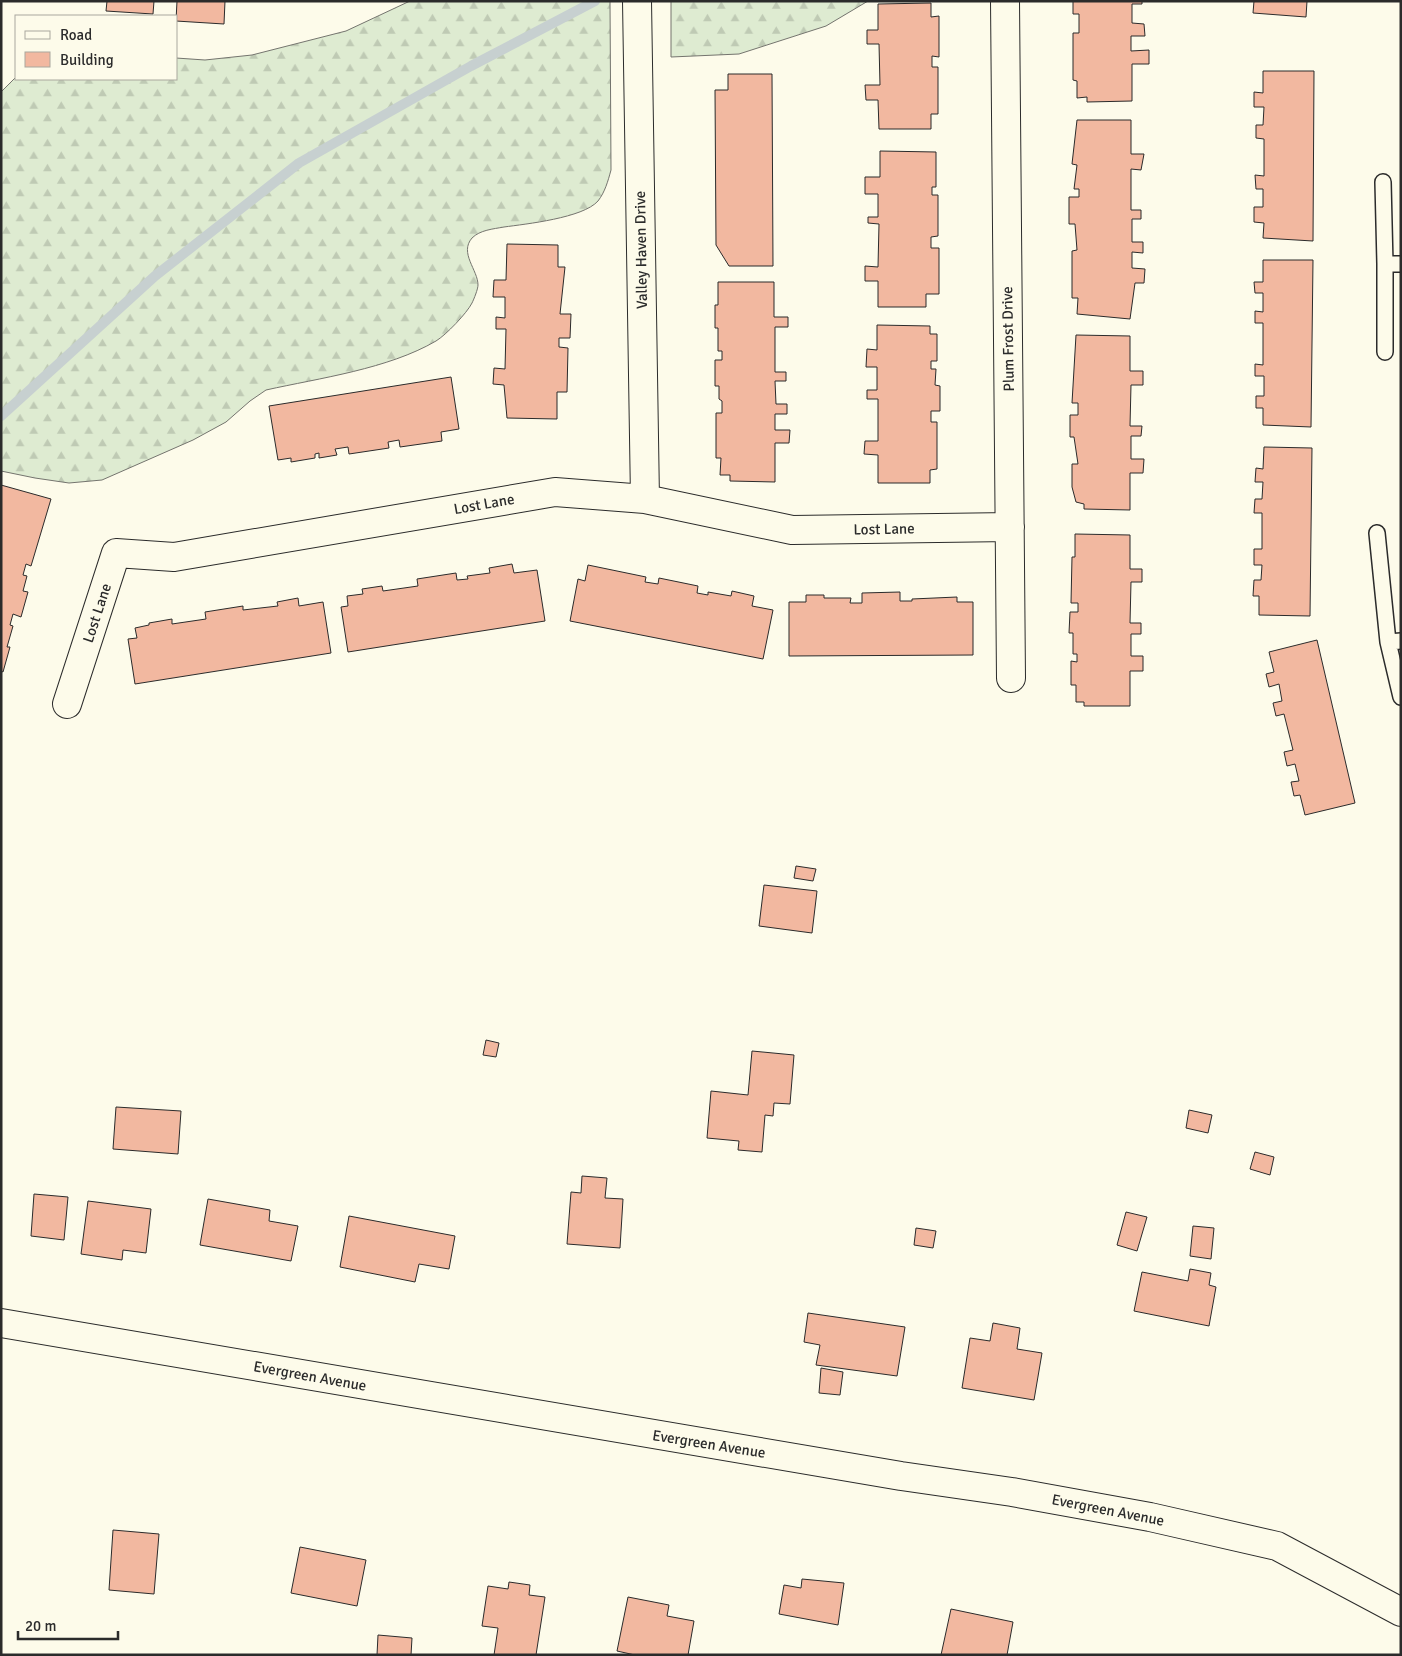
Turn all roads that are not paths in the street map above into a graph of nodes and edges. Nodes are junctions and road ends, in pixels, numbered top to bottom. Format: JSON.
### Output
{"nodes":[{"id":1,"x":637,"y":1,"type":"edge"},
{"id":2,"x":1005,"y":1,"type":"edge"},
{"id":3,"x":1383,"y":182,"type":"dead end"},
{"id":4,"x":1384,"y":264,"type":"junction"},
{"id":5,"x":1401,"y":264,"type":"edge"},
{"id":6,"x":1385,"y":352,"type":"dead end"},
{"id":7,"x":644,"y":499,"type":"junction"},
{"id":8,"x":1010,"y":527,"type":"junction"},
{"id":9,"x":1377,"y":533,"type":"dead end"},
{"id":10,"x":1394,"y":642,"type":"edge"},
{"id":11,"x":1011,"y":678,"type":"dead end"},
{"id":12,"x":1401,"y":697,"type":"edge"},
{"id":13,"x":67,"y":704,"type":"dead end"},
{"id":14,"x":1,"y":1323,"type":"edge"},
{"id":15,"x":1401,"y":1612,"type":"edge"}],
"edges":[{"from":1,"to":7,"type":"street","name":"Valley Haven Drive"},
{"from":2,"to":8,"type":"street","name":"Plum Frost Drive"},
{"from":3,"to":4,"type":"lane"},
{"from":4,"to":5,"type":"lane"},
{"from":4,"to":6,"type":"lane"},
{"from":7,"to":8,"type":"street","name":"Lost Lane"},
{"from":7,"to":13,"type":"street","name":"Lost Lane"},
{"from":8,"to":11,"type":"street","name":"Plum Frost Drive"},
{"from":9,"to":10,"type":"lane"},
{"from":10,"to":12,"type":"lane"},
{"from":14,"to":15,"type":"street","name":"Evergreen Avenue"}]}
